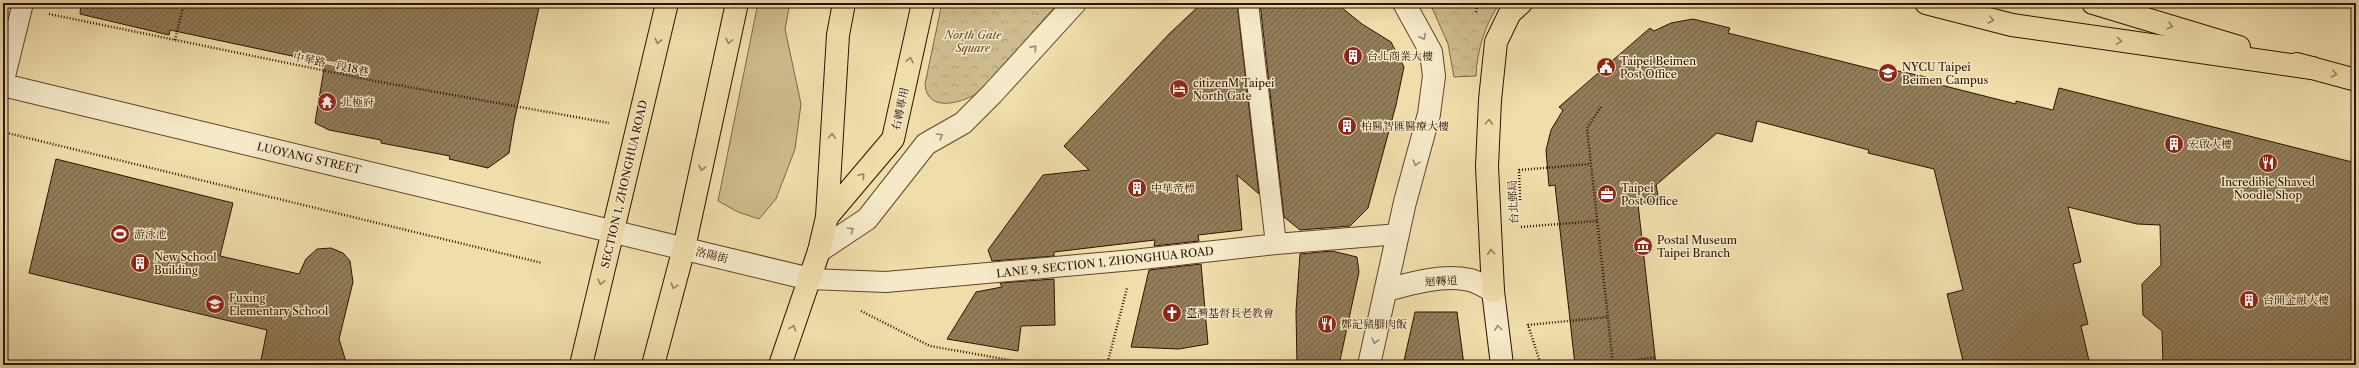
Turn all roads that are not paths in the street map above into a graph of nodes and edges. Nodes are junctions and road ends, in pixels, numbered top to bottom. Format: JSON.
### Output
{"nodes":[{"id":1,"x":667,"y":3,"type":"edge"},
{"id":2,"x":737,"y":3,"type":"edge"},
{"id":3,"x":844,"y":3,"type":"edge"},
{"id":4,"x":923,"y":3,"type":"edge"},
{"id":5,"x":1075,"y":3,"type":"edge"},
{"id":6,"x":1248,"y":3,"type":"edge"},
{"id":7,"x":1404,"y":3,"type":"edge"},
{"id":8,"x":1521,"y":3,"type":"edge"},
{"id":9,"x":1926,"y":3,"type":"edge"},
{"id":10,"x":2093,"y":3,"type":"edge"},
{"id":11,"x":23,"y":6,"type":"edge"},
{"id":12,"x":2312,"y":68,"type":"junction"},
{"id":13,"x":2356,"y":80,"type":"edge"},
{"id":14,"x":3,"y":84,"type":"edge"},
{"id":15,"x":827,"y":217,"type":"junction"},
{"id":16,"x":614,"y":231,"type":"junction"},
{"id":17,"x":1399,"y":234,"type":"junction"},
{"id":18,"x":1276,"y":244,"type":"junction"},
{"id":19,"x":684,"y":248,"type":"junction"},
{"id":20,"x":819,"y":251,"type":"junction"},
{"id":21,"x":810,"y":279,"type":"junction"},
{"id":22,"x":1387,"y":290,"type":"junction"},
{"id":23,"x":1493,"y":291,"type":"junction"},
{"id":24,"x":581,"y":365,"type":"edge"},
{"id":25,"x":653,"y":365,"type":"edge"},
{"id":26,"x":780,"y":365,"type":"edge"},
{"id":27,"x":1369,"y":365,"type":"edge"},
{"id":28,"x":1502,"y":365,"type":"edge"}],
"edges":[{"from":1,"to":16,"type":"main road","name":"SECTION 1, ZHONGHUA ROAD","one_way":true},
{"from":2,"to":19,"type":"main road","one_way":true},
{"from":15,"to":3,"type":"main road","one_way":true},
{"from":15,"to":4,"type":"main road","name":"右轉專用","one_way":true},
{"from":20,"to":5,"type":"street","one_way":true},
{"from":6,"to":18,"type":"lane"},
{"from":7,"to":17,"type":"street","one_way":true},
{"from":23,"to":8,"type":"main road","one_way":true},
{"from":9,"to":12,"type":"main road","one_way":true},
{"from":10,"to":12,"type":"main road","one_way":true},
{"from":11,"to":14,"type":"lane"},
{"from":12,"to":13,"type":"main road","one_way":true},
{"from":14,"to":16,"type":"street","name":"LUOYANG STREET"},
{"from":15,"to":20,"type":"main road"},
{"from":16,"to":19,"type":"street","name":"洛陽街"},
{"from":16,"to":24,"type":"main road","name":"SECTION 1, ZHONGHUA ROAD","one_way":true},
{"from":17,"to":18,"type":"lane","name":"LANE 9, SECTION 1, ZHONGHUA ROAD"},
{"from":17,"to":22,"type":"street"},
{"from":18,"to":21,"type":"lane","name":"LANE 9, SECTION 1, ZHONGHUA ROAD"},
{"from":19,"to":21,"type":"street","name":"洛陽街"},
{"from":19,"to":25,"type":"main road","one_way":true},
{"from":20,"to":21,"type":"main road"},
{"from":26,"to":21,"type":"main road","one_way":true},
{"from":22,"to":23,"type":"street","name":"迴轉道"},
{"from":22,"to":27,"type":"street","one_way":true},
{"from":28,"to":23,"type":"street","one_way":true}]}
